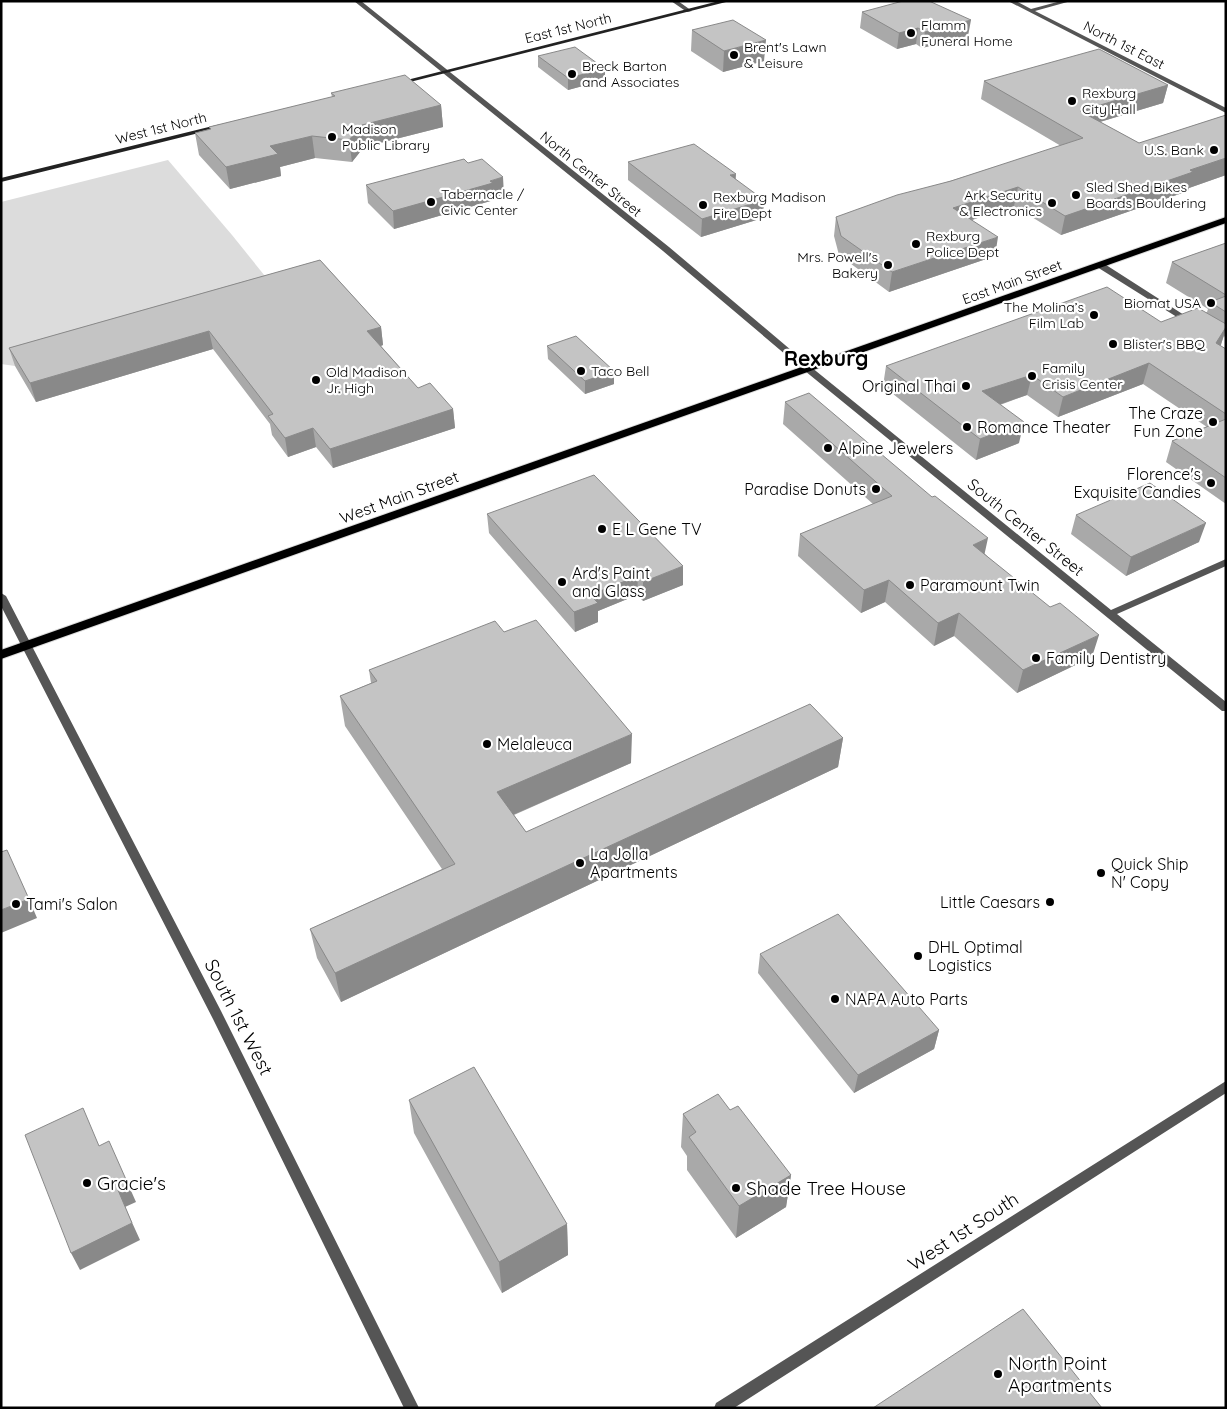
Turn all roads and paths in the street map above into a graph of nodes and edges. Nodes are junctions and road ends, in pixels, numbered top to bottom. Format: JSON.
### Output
{"nodes":[{"id":1,"x":357,"y":1,"type":"edge"},
{"id":2,"x":674,"y":1,"type":"edge"},
{"id":3,"x":728,"y":1,"type":"edge"},
{"id":4,"x":1011,"y":1,"type":"edge"},
{"id":5,"x":1068,"y":1,"type":"edge"},
{"id":6,"x":689,"y":11,"type":"junction"},
{"id":7,"x":1030,"y":11,"type":"junction"},
{"id":8,"x":443,"y":72,"type":"junction"},
{"id":9,"x":389,"y":85,"type":"edge"},
{"id":10,"x":1226,"y":111,"type":"edge"},
{"id":11,"x":227,"y":125,"type":"edge"},
{"id":12,"x":1,"y":180,"type":"edge"},
{"id":13,"x":1226,"y":220,"type":"edge"},
{"id":14,"x":1100,"y":265,"type":"junction"},
{"id":15,"x":1201,"y":328,"type":"edge"},
{"id":16,"x":808,"y":369,"type":"junction"},
{"id":17,"x":1226,"y":562,"type":"edge"},
{"id":18,"x":1,"y":596,"type":"edge"},
{"id":19,"x":1109,"y":614,"type":"junction"},
{"id":20,"x":26,"y":646,"type":"junction"},
{"id":21,"x":1,"y":655,"type":"edge"},
{"id":22,"x":1226,"y":708,"type":"edge"},
{"id":23,"x":1226,"y":1086,"type":"edge"},
{"id":24,"x":412,"y":1408,"type":"edge"},
{"id":25,"x":721,"y":1408,"type":"edge"}],
"edges":[{"from":1,"to":8,"type":"street","name":"North Center Street"},
{"from":2,"to":6,"type":"street"},
{"from":3,"to":6,"type":"main road","name":"East 1st North"},
{"from":4,"to":7,"type":"street","name":"North 1st East"},
{"from":5,"to":7,"type":"street"},
{"from":6,"to":8,"type":"main road","name":"East 1st North"},
{"from":7,"to":10,"type":"street","name":"North 1st East"},
{"from":8,"to":9,"type":"main road"},
{"from":8,"to":16,"type":"street","name":"North Center Street"},
{"from":11,"to":12,"type":"main road","name":"West 1st North"},
{"from":13,"to":14,"type":"main road","name":"East Main Street"},
{"from":14,"to":15,"type":"street"},
{"from":14,"to":16,"type":"main road","name":"East Main Street"},
{"from":16,"to":19,"type":"street","name":"South Center Street"},
{"from":16,"to":20,"type":"main road","name":"West Main Street"},
{"from":17,"to":19,"type":"street"},
{"from":18,"to":20,"type":"street","name":"South 1st West"},
{"from":19,"to":22,"type":"street","name":"South Center Street"},
{"from":20,"to":21,"type":"main road","name":"West Main Street"},
{"from":20,"to":24,"type":"street","name":"South 1st West"},
{"from":23,"to":25,"type":"street","name":"West 1st South"}]}
